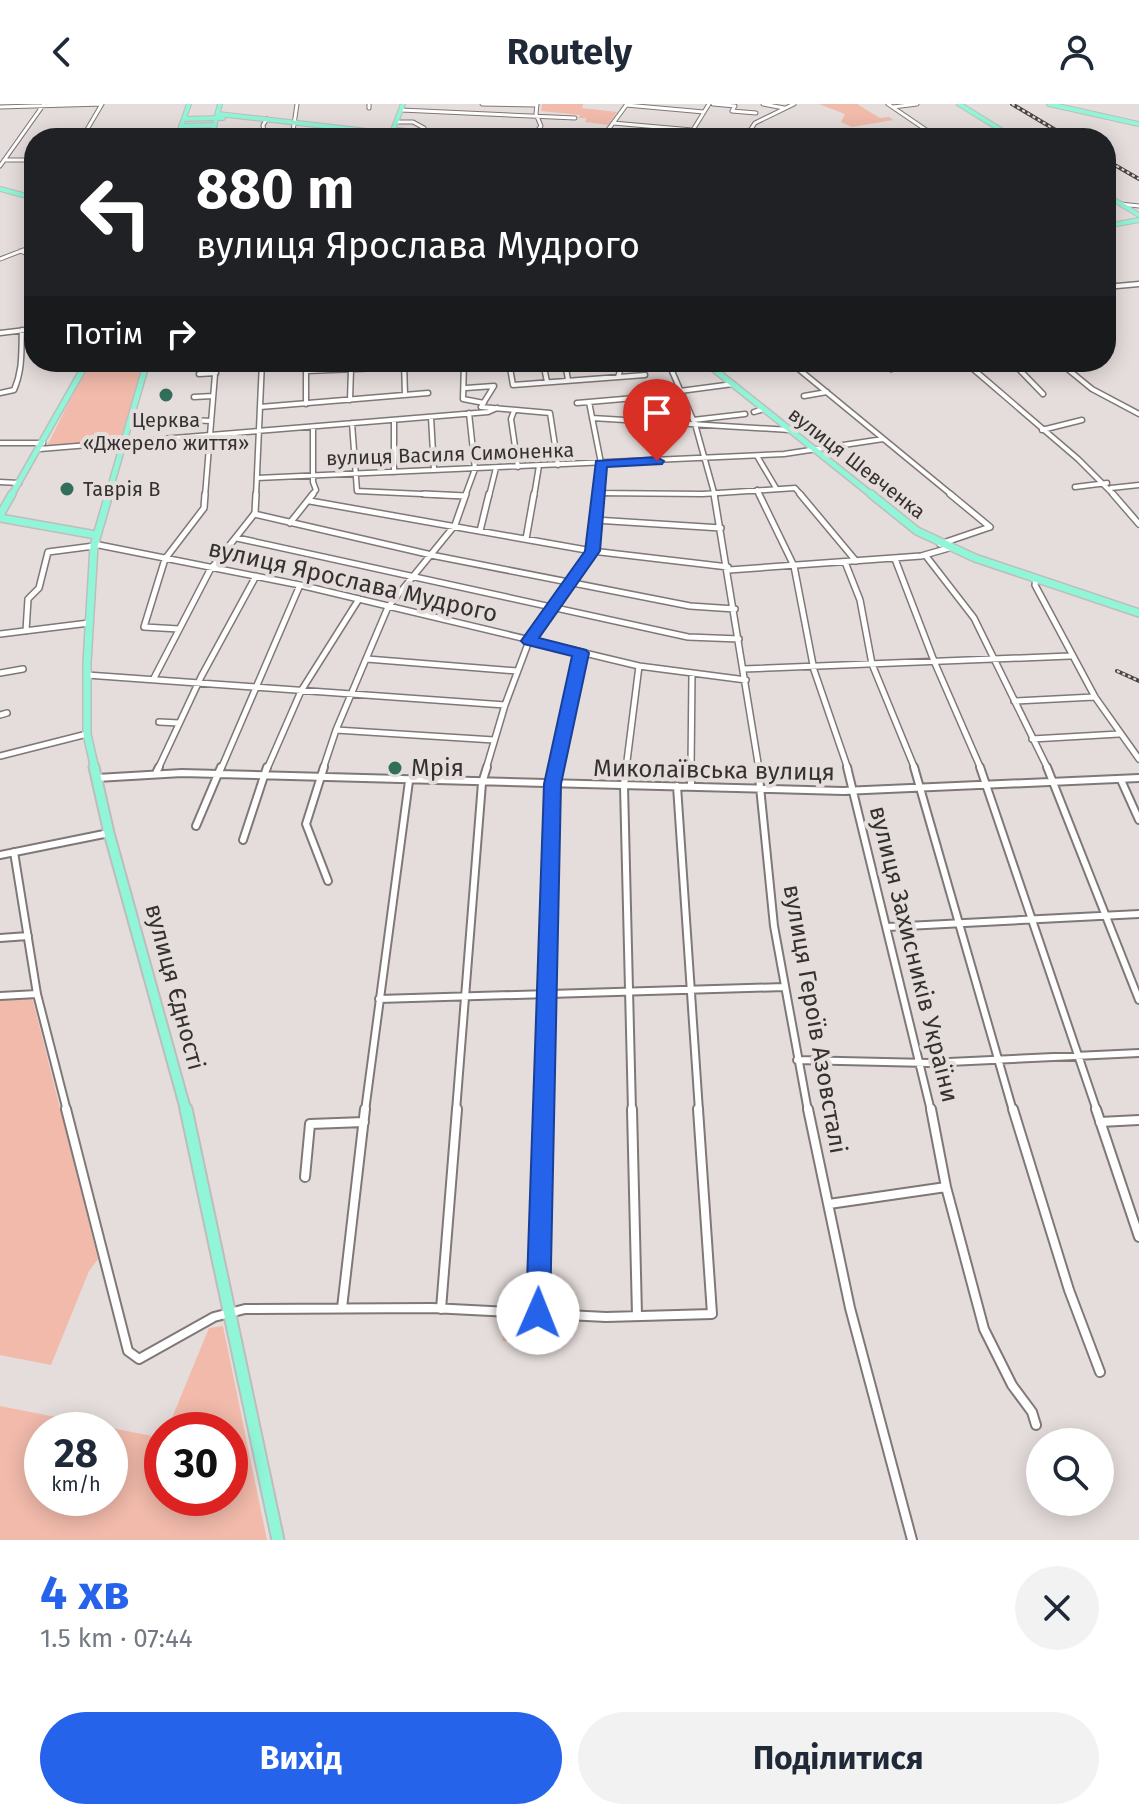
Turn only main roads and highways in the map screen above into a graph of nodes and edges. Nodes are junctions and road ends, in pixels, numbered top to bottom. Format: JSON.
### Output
{"nodes":[{"id":1,"x":189,"y":104,"type":"edge"},
{"id":2,"x":220,"y":104,"type":"edge"},
{"id":3,"x":959,"y":104,"type":"edge"},
{"id":4,"x":1049,"y":104,"type":"edge"},
{"id":5,"x":402,"y":107,"type":"edge"},
{"id":6,"x":217,"y":116,"type":"junction"},
{"id":7,"x":184,"y":119,"type":"junction"},
{"id":8,"x":1139,"y":124,"type":"edge"},
{"id":9,"x":215,"y":125,"type":"junction"},
{"id":10,"x":181,"y":126,"type":"joint"},
{"id":11,"x":214,"y":128,"type":"edge"},
{"id":12,"x":359,"y":128,"type":"edge"},
{"id":13,"x":398,"y":128,"type":"edge"},
{"id":14,"x":998,"y":128,"type":"edge"},
{"id":15,"x":0,"y":189,"type":"edge"},
{"id":16,"x":24,"y":195,"type":"edge"},
{"id":17,"x":1116,"y":201,"type":"edge"},
{"id":18,"x":1116,"y":204,"type":"edge"},
{"id":19,"x":1120,"y":204,"type":"junction"},
{"id":20,"x":1137,"y":215,"type":"edge"},
{"id":21,"x":1116,"y":222,"type":"edge"},
{"id":22,"x":82,"y":372,"type":"edge"},
{"id":23,"x":144,"y":372,"type":"edge"},
{"id":24,"x":717,"y":372,"type":"edge"},
{"id":25,"x":0,"y":516,"type":"edge"},
{"id":26,"x":95,"y":541,"type":"junction"},
{"id":27,"x":1139,"y":613,"type":"edge"},
{"id":28,"x":278,"y":1540,"type":"edge"}],
"edges":[{"from":1,"to":7,"type":"main road"},
{"from":2,"to":6,"type":"main road"},
{"from":3,"to":14,"type":"main road"},
{"from":4,"to":8,"type":"main road"},
{"from":5,"to":13,"type":"main road"},
{"from":6,"to":7,"type":"main road"},
{"from":6,"to":9,"type":"main road"},
{"from":6,"to":12,"type":"main road"},
{"from":7,"to":10,"type":"main road"},
{"from":9,"to":10,"type":"main road"},
{"from":9,"to":11,"type":"main road"},
{"from":15,"to":16,"type":"main road"},
{"from":17,"to":19,"type":"main road"},
{"from":18,"to":19,"type":"main road"},
{"from":19,"to":20,"type":"main road"},
{"from":20,"to":21,"type":"main road"},
{"from":22,"to":25,"type":"main road"},
{"from":23,"to":26,"type":"main road","name":"вулиця Єдності"},
{"from":24,"to":27,"type":"main road","name":"вулиця Шевченка"},
{"from":25,"to":26,"type":"main road","name":"вулиця Ярослава Мудрого"},
{"from":26,"to":28,"type":"main road","name":"вулиця Єдності"}]}
